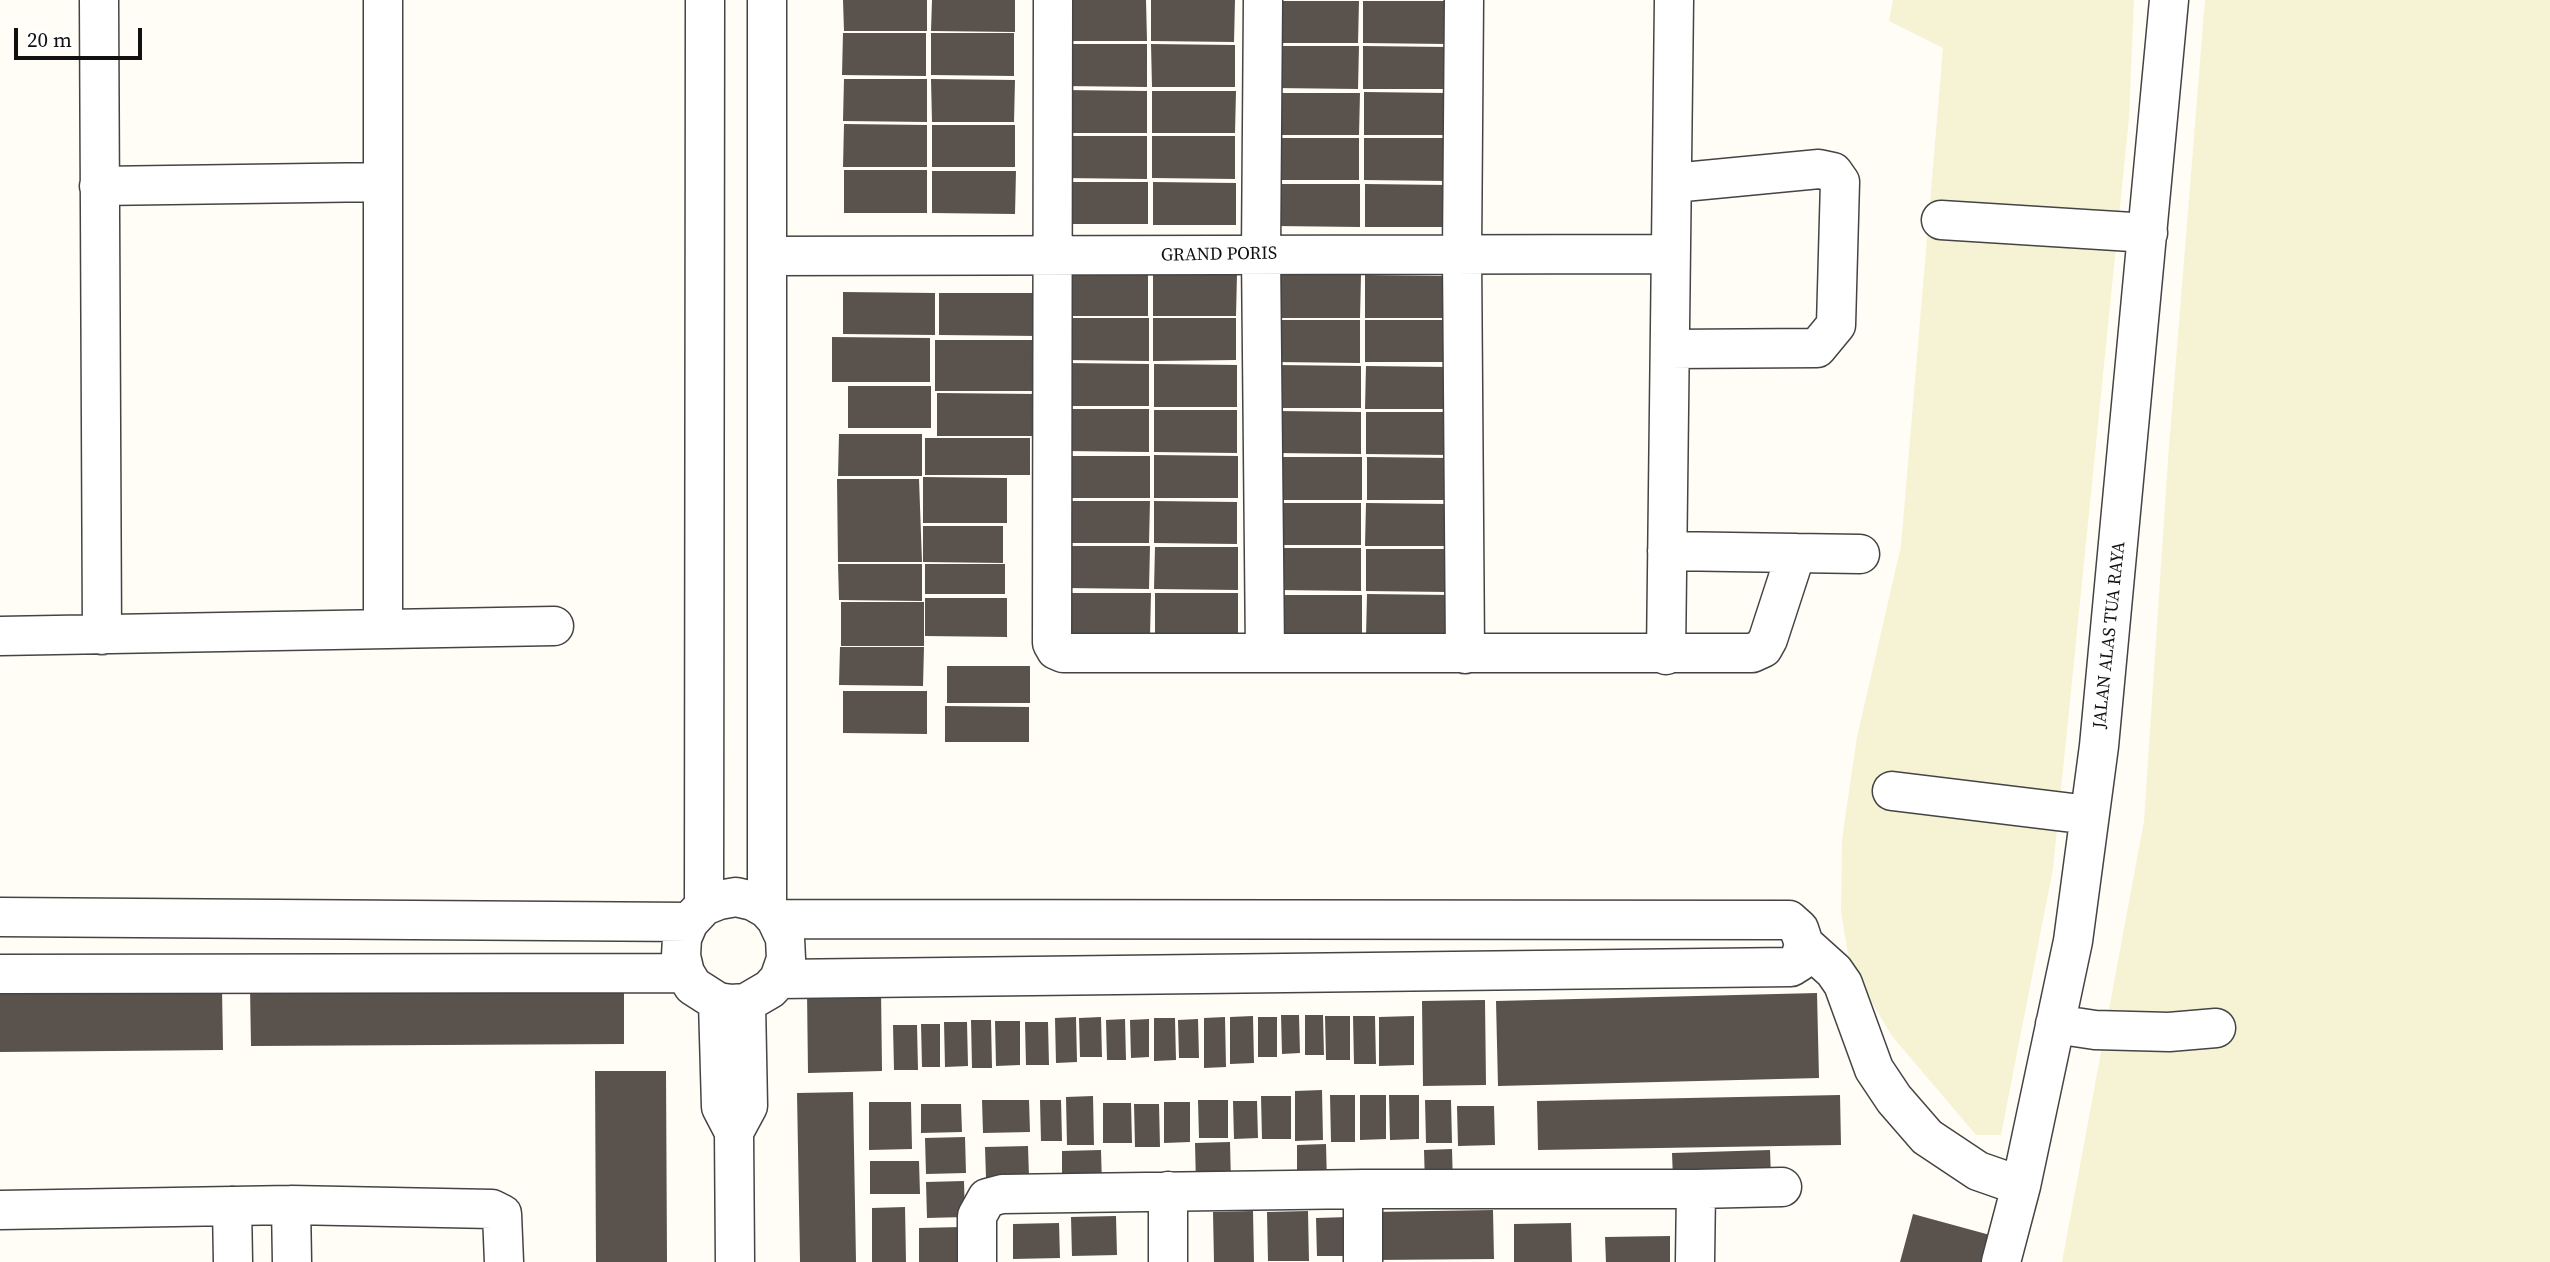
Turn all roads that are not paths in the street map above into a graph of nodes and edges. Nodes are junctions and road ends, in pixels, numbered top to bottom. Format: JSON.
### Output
{"nodes":[{"id":1,"x":99,"y":0,"type":"edge"},
{"id":2,"x":383,"y":0,"type":"edge"},
{"id":3,"x":705,"y":0,"type":"edge"},
{"id":4,"x":767,"y":0,"type":"edge"},
{"id":5,"x":1053,"y":0,"type":"edge"},
{"id":6,"x":1263,"y":0,"type":"edge"},
{"id":7,"x":1464,"y":0,"type":"edge"},
{"id":8,"x":1674,"y":0,"type":"edge"},
{"id":9,"x":2169,"y":0,"type":"edge"},
{"id":10,"x":382,"y":182,"type":"junction"},
{"id":11,"x":1673,"y":183,"type":"junction"},
{"id":12,"x":99,"y":186,"type":"junction"},
{"id":13,"x":1941,"y":220,"type":"dead end"},
{"id":14,"x":2148,"y":233,"type":"junction"},
{"id":15,"x":1261,"y":254,"type":"junction"},
{"id":16,"x":1462,"y":254,"type":"junction"},
{"id":17,"x":1670,"y":254,"type":"junction"},
{"id":18,"x":767,"y":256,"type":"junction"},
{"id":19,"x":1051,"y":257,"type":"junction"},
{"id":20,"x":1670,"y":349,"type":"junction"},
{"id":21,"x":1667,"y":551,"type":"junction"},
{"id":22,"x":1796,"y":553,"type":"junction"},
{"id":23,"x":1860,"y":554,"type":"dead end"},
{"id":24,"x":554,"y":626,"type":"dead end"},
{"id":25,"x":383,"y":628,"type":"junction"},
{"id":26,"x":102,"y":635,"type":"junction"},
{"id":27,"x":0,"y":636,"type":"edge"},
{"id":28,"x":1265,"y":653,"type":"junction"},
{"id":29,"x":1465,"y":654,"type":"junction"},
{"id":30,"x":1666,"y":655,"type":"junction"},
{"id":31,"x":1892,"y":791,"type":"dead end"},
{"id":32,"x":2090,"y":815,"type":"junction"},
{"id":33,"x":697,"y":914,"type":"junction"},
{"id":34,"x":771,"y":914,"type":"junction"},
{"id":35,"x":0,"y":917,"type":"edge"},
{"id":36,"x":1804,"y":944,"type":"junction"},
{"id":37,"x":685,"y":973,"type":"junction"},
{"id":38,"x":0,"y":974,"type":"edge"},
{"id":39,"x":779,"y":979,"type":"junction"},
{"id":40,"x":732,"y":1002,"type":"junction"},
{"id":41,"x":2054,"y":1024,"type":"junction"},
{"id":42,"x":2216,"y":1028,"type":"dead end"},
{"id":43,"x":2021,"y":1186,"type":"junction"},
{"id":44,"x":1782,"y":1187,"type":"dead end"},
{"id":45,"x":1363,"y":1189,"type":"junction"},
{"id":46,"x":1696,"y":1189,"type":"junction"},
{"id":47,"x":1168,"y":1191,"type":"junction"},
{"id":48,"x":291,"y":1205,"type":"junction"},
{"id":49,"x":232,"y":1206,"type":"junction"},
{"id":50,"x":0,"y":1210,"type":"edge"},
{"id":51,"x":233,"y":1262,"type":"edge"},
{"id":52,"x":292,"y":1262,"type":"edge"},
{"id":53,"x":504,"y":1262,"type":"edge"},
{"id":54,"x":735,"y":1262,"type":"edge"},
{"id":55,"x":978,"y":1262,"type":"edge"},
{"id":56,"x":1168,"y":1262,"type":"edge"},
{"id":57,"x":1363,"y":1262,"type":"edge"},
{"id":58,"x":1695,"y":1262,"type":"edge"},
{"id":59,"x":2001,"y":1262,"type":"edge"}],
"edges":[{"from":1,"to":12,"type":"street"},
{"from":2,"to":10,"type":"street"},
{"from":3,"to":33,"type":"street"},
{"from":4,"to":18,"type":"street"},
{"from":5,"to":19,"type":"street"},
{"from":6,"to":15,"type":"street"},
{"from":7,"to":16,"type":"street"},
{"from":8,"to":11,"type":"street"},
{"from":9,"to":14,"type":"street","name":"JALAN ALAS TUA RAYA"},
{"from":10,"to":12,"type":"street"},
{"from":10,"to":25,"type":"street"},
{"from":11,"to":17,"type":"street"},
{"from":11,"to":20,"type":"street"},
{"from":12,"to":26,"type":"street"},
{"from":13,"to":14,"type":"street"},
{"from":14,"to":32,"type":"street","name":"JALAN ALAS TUA RAYA"},
{"from":15,"to":16,"type":"street","name":"GRAND PORIS"},
{"from":15,"to":19,"type":"street","name":"GRAND PORIS"},
{"from":15,"to":28,"type":"street"},
{"from":16,"to":17,"type":"street","name":"GRAND PORIS"},
{"from":16,"to":29,"type":"street"},
{"from":17,"to":20,"type":"street"},
{"from":18,"to":19,"type":"street","name":"GRAND PORIS"},
{"from":18,"to":34,"type":"street"},
{"from":19,"to":28,"type":"street"},
{"from":20,"to":21,"type":"street"},
{"from":21,"to":22,"type":"street"},
{"from":21,"to":30,"type":"street"},
{"from":22,"to":23,"type":"street"},
{"from":22,"to":30,"type":"street"},
{"from":24,"to":25,"type":"street"},
{"from":25,"to":26,"type":"street"},
{"from":26,"to":27,"type":"street"},
{"from":28,"to":29,"type":"street"},
{"from":29,"to":30,"type":"street"},
{"from":31,"to":32,"type":"street"},
{"from":32,"to":41,"type":"street","name":"JALAN ALAS TUA RAYA"},
{"from":33,"to":34,"type":"street"},
{"from":33,"to":35,"type":"street"},
{"from":33,"to":37,"type":"street"},
{"from":34,"to":36,"type":"street"},
{"from":34,"to":39,"type":"street"},
{"from":36,"to":39,"type":"street"},
{"from":36,"to":43,"type":"street"},
{"from":37,"to":38,"type":"street"},
{"from":37,"to":40,"type":"street"},
{"from":39,"to":40,"type":"street"},
{"from":40,"to":54,"type":"street"},
{"from":41,"to":42,"type":"street"},
{"from":41,"to":43,"type":"street","name":"JALAN ALAS TUA RAYA"},
{"from":43,"to":59,"type":"street","name":"JALAN ALAS TUA RAYA"},
{"from":44,"to":46,"type":"street"},
{"from":45,"to":46,"type":"street"},
{"from":45,"to":47,"type":"street"},
{"from":45,"to":57,"type":"street"},
{"from":46,"to":58,"type":"street"},
{"from":47,"to":55,"type":"street"},
{"from":47,"to":56,"type":"street"},
{"from":48,"to":49,"type":"street"},
{"from":48,"to":52,"type":"street"},
{"from":48,"to":53,"type":"street"},
{"from":49,"to":50,"type":"street"},
{"from":49,"to":51,"type":"street"}]}
